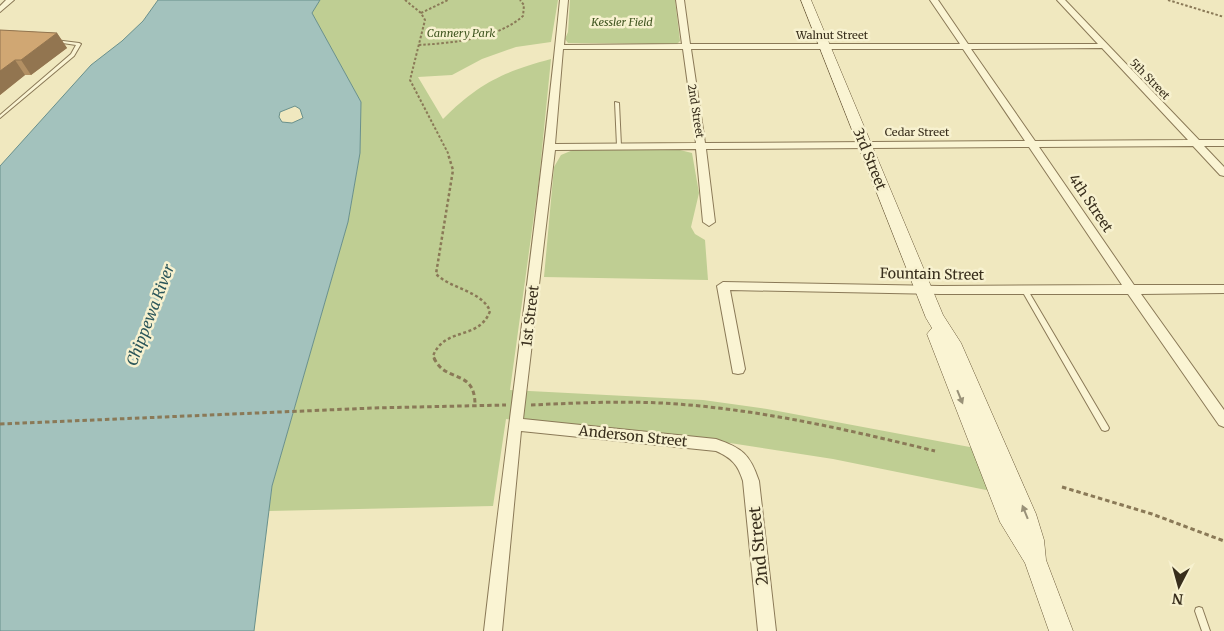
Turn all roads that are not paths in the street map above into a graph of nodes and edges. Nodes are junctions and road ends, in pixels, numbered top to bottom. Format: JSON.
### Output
{"nodes":[{"id":1,"x":10,"y":0,"type":"edge"},
{"id":2,"x":564,"y":0,"type":"edge"},
{"id":3,"x":680,"y":0,"type":"edge"},
{"id":4,"x":806,"y":0,"type":"edge"},
{"id":5,"x":934,"y":0,"type":"edge"},
{"id":6,"x":1061,"y":0,"type":"edge"},
{"id":7,"x":0,"y":10,"type":"edge"},
{"id":8,"x":53,"y":41,"type":"edge"},
{"id":9,"x":825,"y":46,"type":"junction"},
{"id":10,"x":965,"y":46,"type":"junction"},
{"id":11,"x":1103,"y":46,"type":"junction"},
{"id":12,"x":560,"y":47,"type":"junction"},
{"id":13,"x":686,"y":47,"type":"junction"},
{"id":14,"x":617,"y":103,"type":"dead end"},
{"id":15,"x":0,"y":117,"type":"edge"},
{"id":16,"x":1195,"y":143,"type":"junction"},
{"id":17,"x":1224,"y":143,"type":"edge"},
{"id":18,"x":864,"y":144,"type":"junction"},
{"id":19,"x":1033,"y":144,"type":"junction"},
{"id":20,"x":619,"y":146,"type":"junction"},
{"id":21,"x":701,"y":146,"type":"junction"},
{"id":22,"x":550,"y":147,"type":"junction"},
{"id":23,"x":1224,"y":173,"type":"edge"},
{"id":24,"x":709,"y":222,"type":"dead end"},
{"id":25,"x":1130,"y":288,"type":"junction"},
{"id":26,"x":923,"y":289,"type":"junction"},
{"id":27,"x":1024,"y":289,"type":"junction"},
{"id":28,"x":1224,"y":289,"type":"edge"},
{"id":29,"x":738,"y":369,"type":"dead end"},
{"id":30,"x":1224,"y":421,"type":"edge"},
{"id":31,"x":515,"y":424,"type":"junction"},
{"id":32,"x":1105,"y":428,"type":"dead end"},
{"id":33,"x":746,"y":461,"type":"joint"},
{"id":34,"x":1198,"y":611,"type":"dead end"},
{"id":35,"x":493,"y":631,"type":"edge"},
{"id":36,"x":767,"y":631,"type":"edge"},
{"id":37,"x":1061,"y":631,"type":"edge"},
{"id":38,"x":1206,"y":631,"type":"edge"}],
"edges":[{"from":1,"to":7,"type":"street"},
{"from":2,"to":12,"type":"street","name":"1st Street"},
{"from":3,"to":13,"type":"street","name":"2nd Street"},
{"from":4,"to":9,"type":"main road","name":"3rd Street"},
{"from":5,"to":10,"type":"street","name":"4th Street"},
{"from":6,"to":11,"type":"street","name":"5th Street"},
{"from":8,"to":15,"type":"lane"},
{"from":9,"to":10,"type":"street","name":"Walnut Street"},
{"from":9,"to":13,"type":"street","name":"Walnut Street"},
{"from":9,"to":18,"type":"main road","name":"3rd Street"},
{"from":10,"to":11,"type":"street","name":"Walnut Street"},
{"from":10,"to":19,"type":"street","name":"4th Street"},
{"from":11,"to":16,"type":"street","name":"5th Street"},
{"from":12,"to":13,"type":"street","name":"Walnut Street"},
{"from":12,"to":22,"type":"street","name":"1st Street"},
{"from":13,"to":21,"type":"street","name":"2nd Street"},
{"from":14,"to":20,"type":"lane"},
{"from":16,"to":17,"type":"street","name":"Cedar Street"},
{"from":16,"to":19,"type":"street","name":"Cedar Street"},
{"from":16,"to":23,"type":"street","name":"5th Street"},
{"from":18,"to":19,"type":"street","name":"Cedar Street"},
{"from":18,"to":21,"type":"street","name":"Cedar Street"},
{"from":18,"to":26,"type":"main road","name":"3rd Street"},
{"from":19,"to":25,"type":"street","name":"4th Street"},
{"from":20,"to":21,"type":"street","name":"Cedar Street"},
{"from":20,"to":22,"type":"street","name":"Cedar Street"},
{"from":21,"to":24,"type":"street","name":"2nd Street"},
{"from":22,"to":31,"type":"street","name":"1st Street"},
{"from":25,"to":27,"type":"street","name":"Fountain Street"},
{"from":25,"to":28,"type":"street","name":"Fountain Street"},
{"from":25,"to":30,"type":"street","name":"4th Street"},
{"from":26,"to":27,"type":"street","name":"Fountain Street"},
{"from":26,"to":29,"type":"street","name":"Fountain Street"},
{"from":26,"to":37,"type":"main road","name":"3rd Street"},
{"from":27,"to":32,"type":"lane"},
{"from":31,"to":33,"type":"street","name":"Anderson Street"},
{"from":31,"to":35,"type":"street","name":"1st Street"},
{"from":33,"to":36,"type":"street","name":"2nd Street"},
{"from":34,"to":38,"type":"lane"}]}
